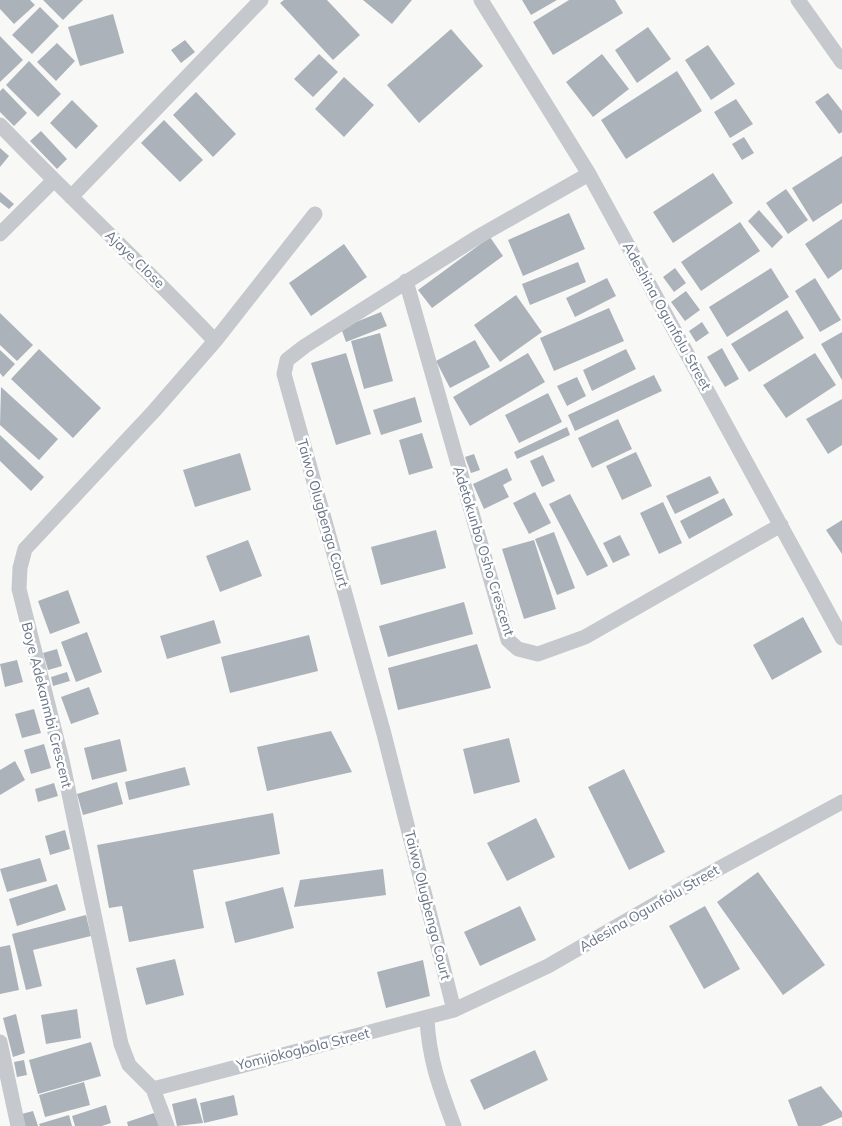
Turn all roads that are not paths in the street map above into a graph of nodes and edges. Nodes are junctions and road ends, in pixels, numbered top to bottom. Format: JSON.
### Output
{"nodes":[{"id":1,"x":261,"y":0,"type":"edge"},
{"id":2,"x":481,"y":0,"type":"edge"},
{"id":3,"x":798,"y":0,"type":"edge"},
{"id":4,"x":842,"y":62,"type":"edge"},
{"id":5,"x":0,"y":125,"type":"edge"},
{"id":6,"x":589,"y":174,"type":"junction"},
{"id":7,"x":54,"y":181,"type":"junction"},
{"id":8,"x":71,"y":197,"type":"junction"},
{"id":9,"x":315,"y":214,"type":"dead end"},
{"id":10,"x":0,"y":234,"type":"edge"},
{"id":11,"x":406,"y":281,"type":"junction"},
{"id":12,"x":215,"y":341,"type":"junction"},
{"id":13,"x":781,"y":525,"type":"junction"},
{"id":14,"x":842,"y":638,"type":"edge"},
{"id":15,"x":842,"y":802,"type":"edge"},
{"id":16,"x":454,"y":1010,"type":"junction"},
{"id":17,"x":427,"y":1018,"type":"junction"},
{"id":18,"x":0,"y":1042,"type":"edge"},
{"id":19,"x":153,"y":1089,"type":"junction"},
{"id":20,"x":5,"y":1095,"type":"edge"},
{"id":21,"x":18,"y":1126,"type":"edge"},
{"id":22,"x":167,"y":1126,"type":"edge"},
{"id":23,"x":454,"y":1126,"type":"edge"}],
"edges":[{"from":1,"to":8,"type":"street"},
{"from":2,"to":6,"type":"street","name":"Adeshina Ogunfolu Street"},
{"from":3,"to":4,"type":"street"},
{"from":5,"to":7,"type":"street","name":"Ajaye Close"},
{"from":6,"to":11,"type":"street","name":"Taiwo Olugbenga Court"},
{"from":6,"to":13,"type":"street","name":"Adeshina Ogunfolu Street"},
{"from":7,"to":8,"type":"street","name":"Ajaye Close"},
{"from":7,"to":10,"type":"street"},
{"from":8,"to":12,"type":"street","name":"Ajaye Close"},
{"from":9,"to":12,"type":"street","name":"Boye Adekanmbi Crescent"},
{"from":11,"to":13,"type":"street","name":"Adetokunbo Osho Crescent"},
{"from":11,"to":16,"type":"street","name":"Taiwo Olugbenga Court"},
{"from":12,"to":19,"type":"street","name":"Boye Adekanmbi Crescent"},
{"from":13,"to":14,"type":"street","name":"Adeshina Ogunfolu Street"},
{"from":15,"to":16,"type":"street","name":"Adesina Ogunfolu Street"},
{"from":16,"to":17,"type":"street","name":"Yomijokogbola Street"},
{"from":17,"to":19,"type":"street","name":"Yomijokogbola Street"},
{"from":17,"to":23,"type":"street"},
{"from":18,"to":20,"type":"street"},
{"from":19,"to":22,"type":"street","name":"Boye Adekanmbi Crescent"},
{"from":20,"to":21,"type":"street"}]}
